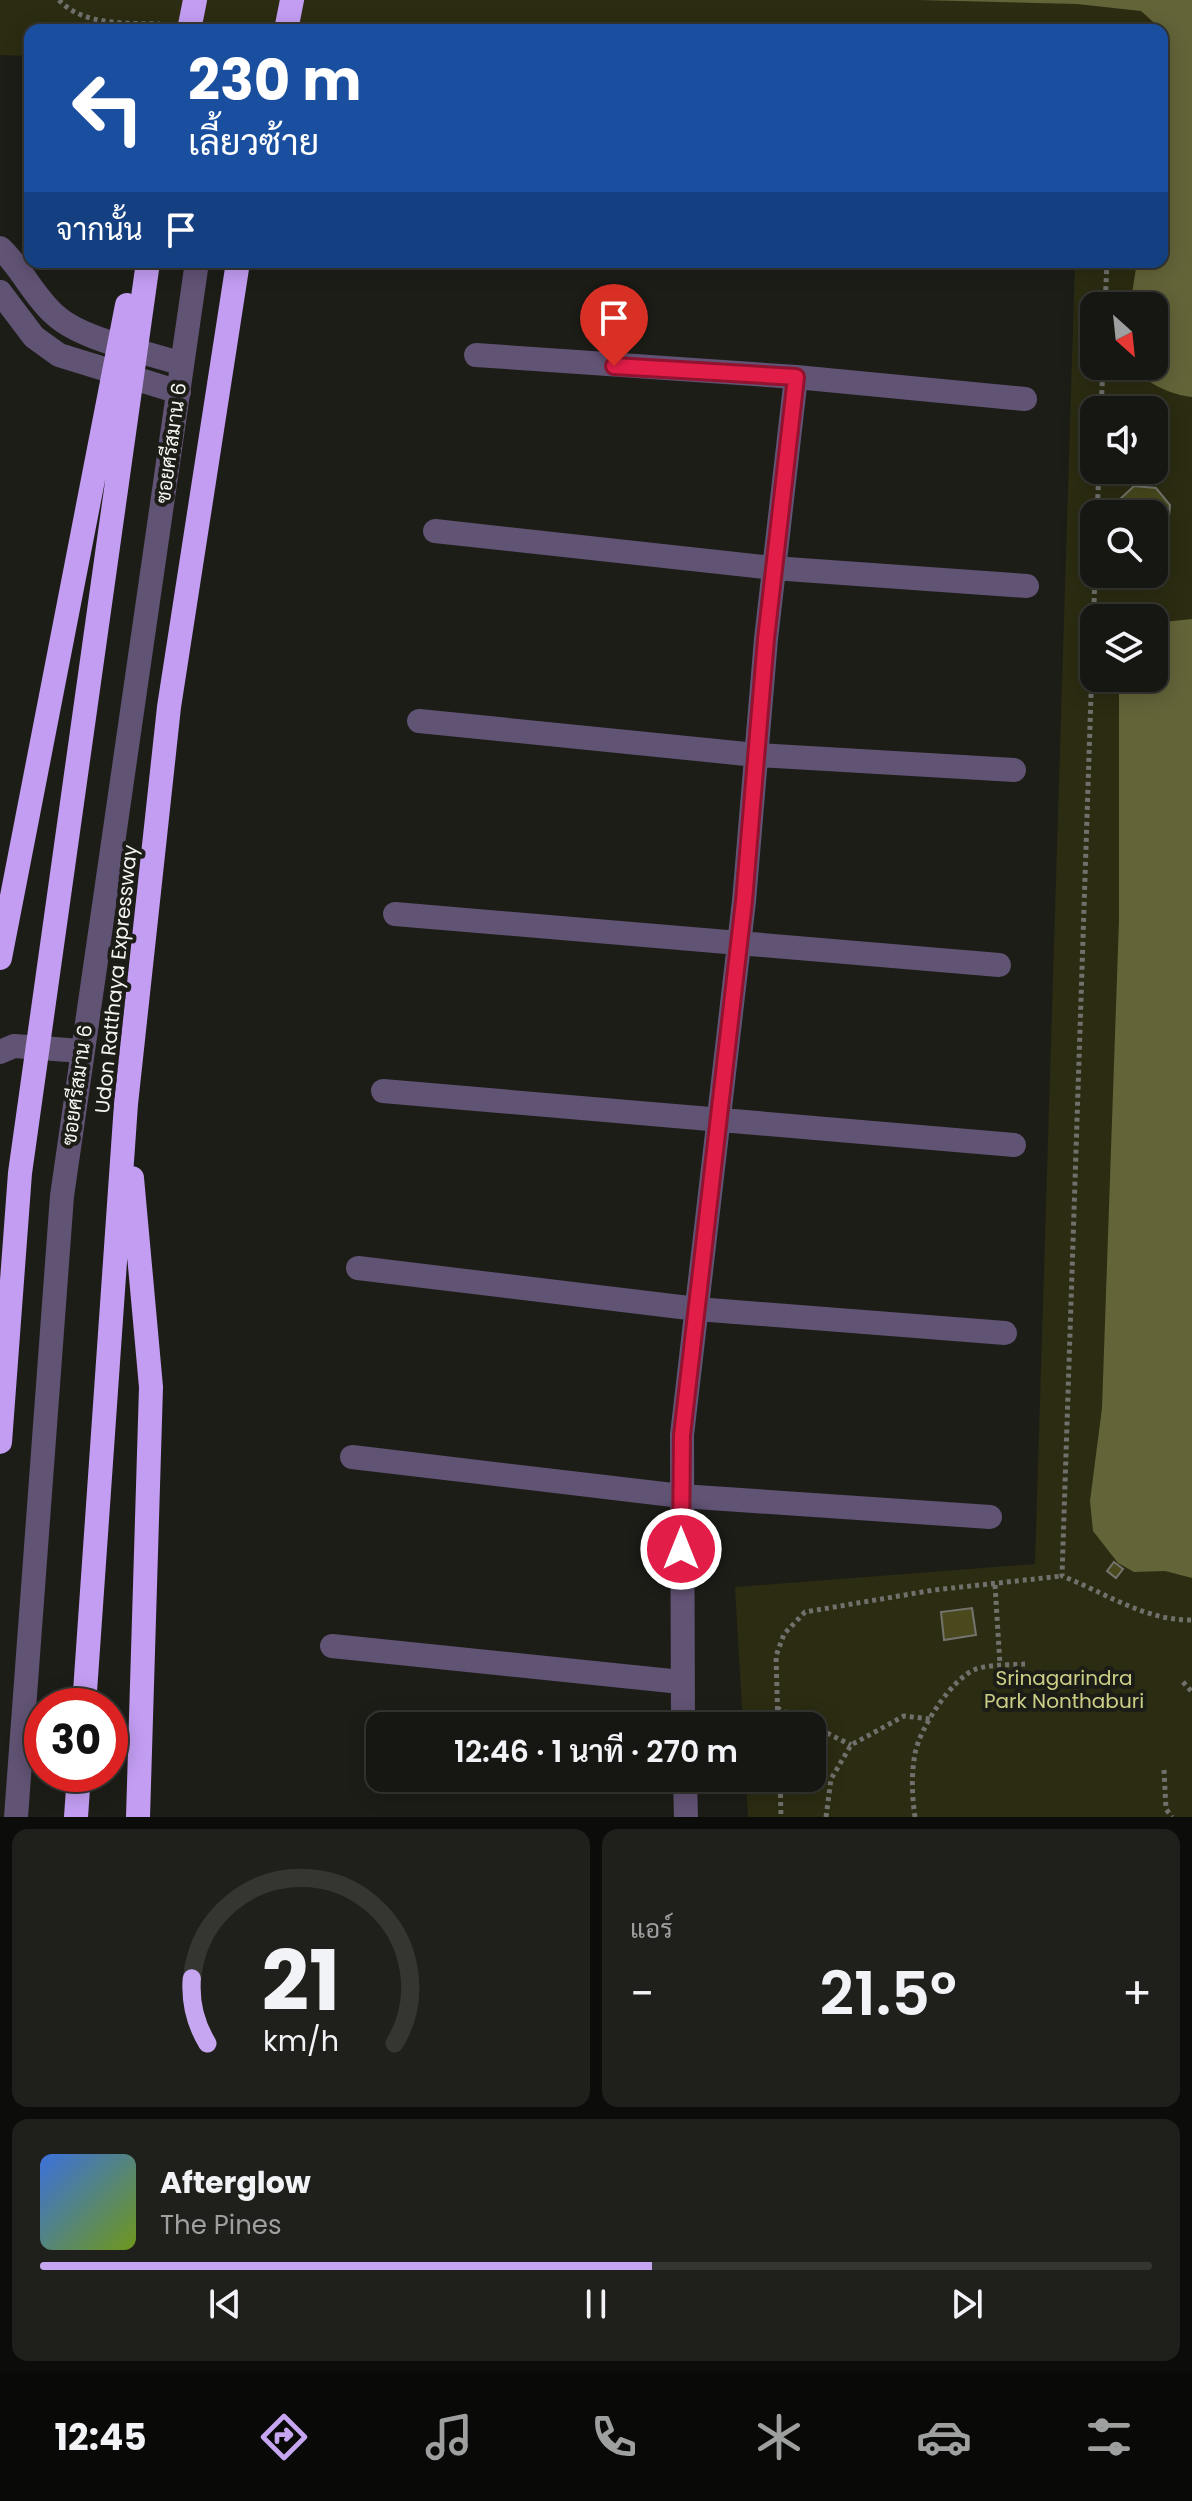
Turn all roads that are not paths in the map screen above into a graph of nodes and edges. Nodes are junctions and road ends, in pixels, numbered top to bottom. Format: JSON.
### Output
{"nodes":[{"id":1,"x":195,"y":0,"type":"edge"},
{"id":2,"x":292,"y":0,"type":"edge"},
{"id":3,"x":190,"y":24,"type":"edge"},
{"id":4,"x":287,"y":24,"type":"edge"},
{"id":5,"x":0,"y":248,"type":"edge"},
{"id":6,"x":136,"y":268,"type":"edge"},
{"id":7,"x":147,"y":268,"type":"edge"},
{"id":8,"x":196,"y":268,"type":"edge"},
{"id":9,"x":237,"y":268,"type":"edge"},
{"id":10,"x":0,"y":292,"type":"edge"},
{"id":11,"x":476,"y":355,"type":"dead end"},
{"id":12,"x":182,"y":364,"type":"junction"},
{"id":13,"x":796,"y":377,"type":"junction"},
{"id":14,"x":179,"y":392,"type":"junction"},
{"id":15,"x":1025,"y":399,"type":"dead end"},
{"id":16,"x":435,"y":531,"type":"dead end"},
{"id":17,"x":773,"y":568,"type":"junction"},
{"id":18,"x":1027,"y":586,"type":"dead end"},
{"id":19,"x":419,"y":721,"type":"dead end"},
{"id":20,"x":756,"y":755,"type":"junction"},
{"id":21,"x":1014,"y":770,"type":"dead end"},
{"id":22,"x":395,"y":914,"type":"dead end"},
{"id":23,"x":740,"y":944,"type":"junction"},
{"id":24,"x":0,"y":958,"type":"edge"},
{"id":25,"x":999,"y":965,"type":"dead end"},
{"id":26,"x":81,"y":1051,"type":"junction"},
{"id":27,"x":0,"y":1052,"type":"edge"},
{"id":28,"x":383,"y":1091,"type":"dead end"},
{"id":29,"x":126,"y":1104,"type":"junction"},
{"id":30,"x":719,"y":1120,"type":"junction"},
{"id":31,"x":1014,"y":1145,"type":"dead end"},
{"id":32,"x":358,"y":1268,"type":"dead end"},
{"id":33,"x":697,"y":1309,"type":"junction"},
{"id":34,"x":1005,"y":1333,"type":"dead end"},
{"id":35,"x":0,"y":1442,"type":"edge"},
{"id":36,"x":352,"y":1457,"type":"dead end"},
{"id":37,"x":681,"y":1496,"type":"junction"},
{"id":38,"x":990,"y":1517,"type":"dead end"},
{"id":39,"x":332,"y":1646,"type":"dead end"},
{"id":40,"x":681,"y":1682,"type":"junction"},
{"id":41,"x":85,"y":1688,"type":"edge"},
{"id":42,"x":682,"y":1712,"type":"edge"},
{"id":43,"x":78,"y":1792,"type":"edge"},
{"id":44,"x":685,"y":1792,"type":"edge"},
{"id":45,"x":16,"y":1817,"type":"edge"},
{"id":46,"x":76,"y":1817,"type":"edge"},
{"id":47,"x":138,"y":1817,"type":"edge"},
{"id":48,"x":686,"y":1817,"type":"edge"}],
"edges":[{"from":1,"to":3,"type":"highway","bridge":true},
{"from":2,"to":4,"type":"highway","bridge":true},
{"from":5,"to":12,"type":"street"},
{"from":6,"to":24,"type":"highway","bridge":true},
{"from":7,"to":35,"type":"highway","bridge":true},
{"from":8,"to":12,"type":"street","name":"ซอยศรีสมาน 6"},
{"from":9,"to":29,"type":"highway","name":"Udon Ratthaya Expressway"},
{"from":10,"to":14,"type":"street"},
{"from":11,"to":13,"type":"street"},
{"from":12,"to":14,"type":"street","name":"ซอยศรีสมาน 6"},
{"from":13,"to":15,"type":"street"},
{"from":13,"to":17,"type":"street"},
{"from":14,"to":26,"type":"street","name":"ซอยศรีสมาน 6"},
{"from":16,"to":17,"type":"street"},
{"from":17,"to":18,"type":"street"},
{"from":17,"to":20,"type":"street"},
{"from":19,"to":20,"type":"street"},
{"from":20,"to":21,"type":"street"},
{"from":20,"to":23,"type":"street"},
{"from":22,"to":23,"type":"street"},
{"from":23,"to":25,"type":"street"},
{"from":23,"to":30,"type":"street"},
{"from":26,"to":27,"type":"street"},
{"from":26,"to":45,"type":"street","name":"ซอยศรีสมาน 6"},
{"from":28,"to":30,"type":"street"},
{"from":29,"to":41,"type":"highway","name":"Udon Ratthaya Expressway"},
{"from":29,"to":47,"type":"highway"},
{"from":30,"to":31,"type":"street"},
{"from":30,"to":33,"type":"street"},
{"from":32,"to":33,"type":"street"},
{"from":33,"to":34,"type":"street"},
{"from":33,"to":37,"type":"street"},
{"from":36,"to":37,"type":"street"},
{"from":37,"to":38,"type":"street"},
{"from":37,"to":40,"type":"street"},
{"from":39,"to":40,"type":"street"},
{"from":40,"to":42,"type":"street"},
{"from":43,"to":46,"type":"highway"},
{"from":44,"to":48,"type":"street"}]}
